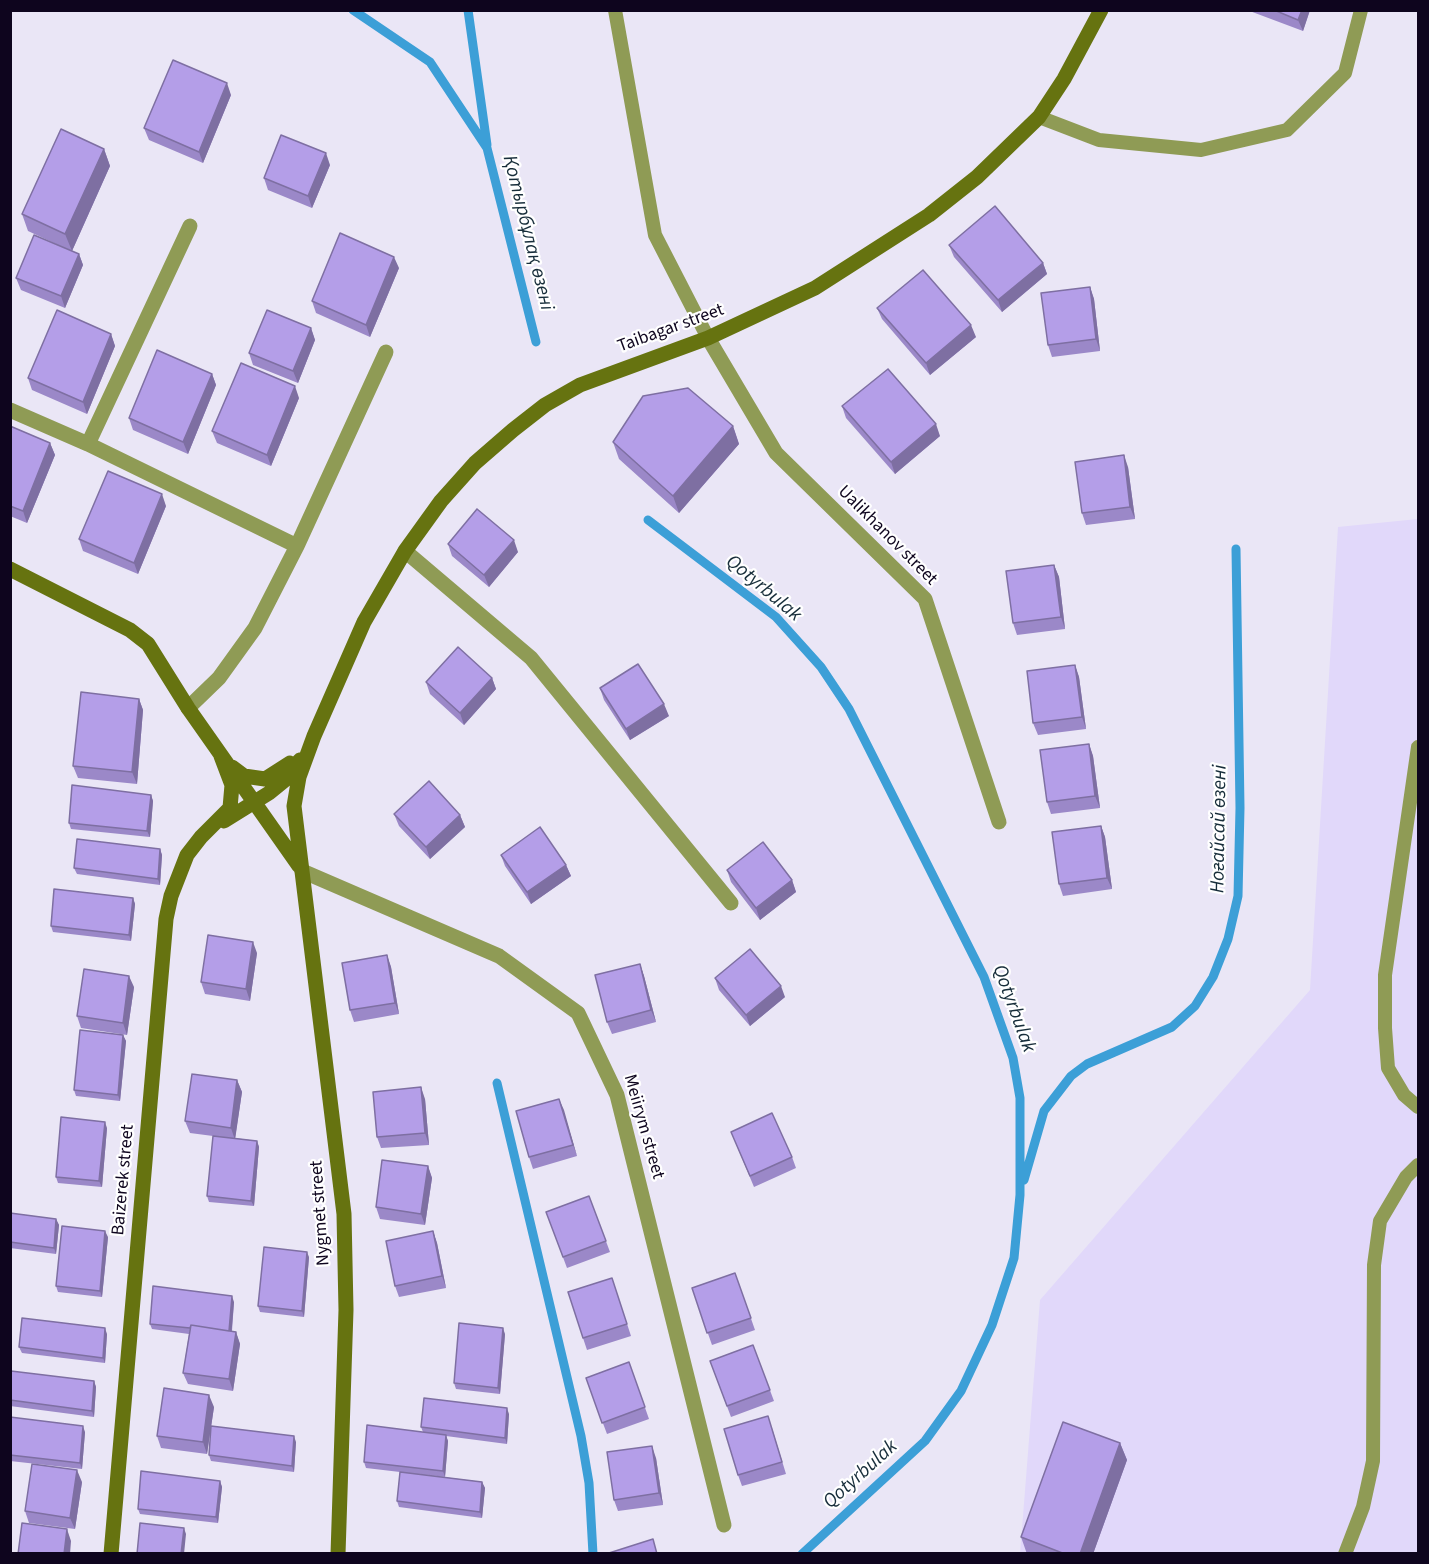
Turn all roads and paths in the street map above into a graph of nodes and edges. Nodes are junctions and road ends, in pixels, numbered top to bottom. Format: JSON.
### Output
{"nodes":[{"id":1,"x":615,"y":10,"type":"edge"},
{"id":2,"x":1101,"y":10,"type":"edge"},
{"id":3,"x":1361,"y":10,"type":"edge"},
{"id":4,"x":1039,"y":117,"type":"junction"},
{"id":5,"x":190,"y":226,"type":"dead end"},
{"id":6,"x":708,"y":338,"type":"junction"},
{"id":7,"x":386,"y":351,"type":"dead end"},
{"id":8,"x":10,"y":410,"type":"edge"},
{"id":9,"x":88,"y":444,"type":"junction"},
{"id":10,"x":297,"y":546,"type":"junction"},
{"id":11,"x":405,"y":550,"type":"junction"},
{"id":12,"x":10,"y":569,"type":"edge"},
{"id":13,"x":188,"y":708,"type":"junction"},
{"id":14,"x":314,"y":736,"type":"junction"},
{"id":15,"x":1419,"y":747,"type":"edge"},
{"id":16,"x":221,"y":756,"type":"junction"},
{"id":17,"x":254,"y":804,"type":"junction"},
{"id":18,"x":999,"y":822,"type":"dead end"},
{"id":19,"x":216,"y":825,"type":"junction"},
{"id":20,"x":302,"y":871,"type":"junction"},
{"id":21,"x":731,"y":903,"type":"dead end"},
{"id":22,"x":1419,"y":1107,"type":"edge"},
{"id":23,"x":1419,"y":1165,"type":"edge"},
{"id":24,"x":724,"y":1525,"type":"dead end"},
{"id":25,"x":111,"y":1554,"type":"edge"},
{"id":26,"x":338,"y":1554,"type":"edge"},
{"id":27,"x":1345,"y":1554,"type":"edge"}],
"edges":[{"from":1,"to":6,"type":"lane"},
{"from":2,"to":4,"type":"main road","name":"Taibagar street"},
{"from":3,"to":4,"type":"lane"},
{"from":4,"to":6,"type":"main road","name":"Taibagar street"},
{"from":5,"to":9,"type":"street"},
{"from":6,"to":11,"type":"main road","name":"Taibagar street"},
{"from":6,"to":18,"type":"street","name":"Ualikhanov street"},
{"from":7,"to":10,"type":"street"},
{"from":8,"to":9,"type":"street"},
{"from":9,"to":10,"type":"street"},
{"from":10,"to":13,"type":"street"},
{"from":11,"to":14,"type":"main road","name":"Taibagar street"},
{"from":11,"to":21,"type":"street"},
{"from":12,"to":13,"type":"main road"},
{"from":13,"to":16,"type":"main road"},
{"from":14,"to":16,"type":"main road"},
{"from":14,"to":17,"type":"main road"},
{"from":14,"to":20,"type":"main road","name":"Nygmet street"},
{"from":15,"to":22,"type":"lane"},
{"from":16,"to":17,"type":"main road"},
{"from":16,"to":19,"type":"main road"},
{"from":17,"to":19,"type":"main road"},
{"from":17,"to":20,"type":"main road"},
{"from":19,"to":25,"type":"main road","name":"Baizerek street"},
{"from":20,"to":24,"type":"street","name":"Meiirym street"},
{"from":20,"to":26,"type":"main road","name":"Nygmet street"},
{"from":23,"to":27,"type":"lane"}]}
